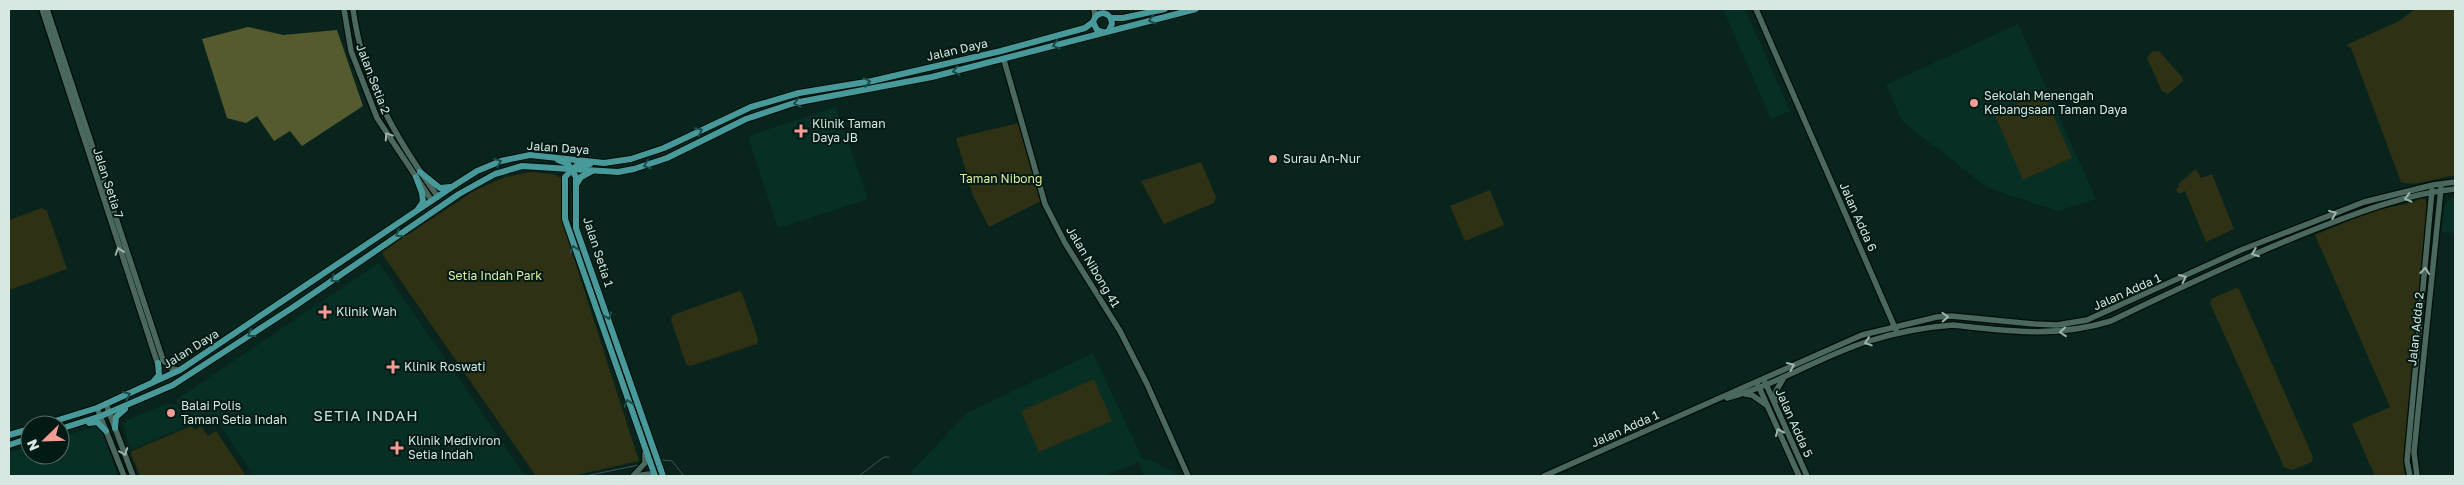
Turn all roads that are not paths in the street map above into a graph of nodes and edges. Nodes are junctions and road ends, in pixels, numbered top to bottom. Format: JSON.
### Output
{"nodes":[{"id":1,"x":42,"y":9,"type":"edge"},
{"id":2,"x":47,"y":9,"type":"edge"},
{"id":3,"x":344,"y":9,"type":"edge"},
{"id":4,"x":352,"y":9,"type":"edge"},
{"id":5,"x":1094,"y":9,"type":"edge"},
{"id":6,"x":1165,"y":9,"type":"edge"},
{"id":7,"x":1196,"y":9,"type":"edge"},
{"id":8,"x":1756,"y":9,"type":"edge"},
{"id":9,"x":1106,"y":13,"type":"edge"},
{"id":10,"x":1094,"y":20,"type":"junction"},
{"id":11,"x":1106,"y":31,"type":"junction"},
{"id":12,"x":1004,"y":60,"type":"junction"},
{"id":13,"x":363,"y":83,"type":"junction"},
{"id":14,"x":377,"y":98,"type":"junction"},
{"id":15,"x":377,"y":118,"type":"junction"},
{"id":16,"x":547,"y":156,"type":"junction"},
{"id":17,"x":604,"y":163,"type":"junction"},
{"id":18,"x":547,"y":166,"type":"junction"},
{"id":19,"x":572,"y":169,"type":"junction"},
{"id":20,"x":593,"y":170,"type":"junction"},
{"id":21,"x":418,"y":174,"type":"junction"},
{"id":22,"x":2455,"y":182,"type":"edge"},
{"id":23,"x":2442,"y":183,"type":"junction"},
{"id":24,"x":455,"y":185,"type":"junction"},
{"id":25,"x":2433,"y":185,"type":"junction"},
{"id":26,"x":565,"y":186,"type":"junction"},
{"id":27,"x":575,"y":186,"type":"junction"},
{"id":28,"x":2455,"y":189,"type":"edge"},
{"id":29,"x":2441,"y":190,"type":"junction"},
{"id":30,"x":2432,"y":192,"type":"junction"},
{"id":31,"x":459,"y":194,"type":"junction"},
{"id":32,"x":435,"y":200,"type":"junction"},
{"id":33,"x":411,"y":215,"type":"junction"},
{"id":34,"x":425,"y":217,"type":"junction"},
{"id":35,"x":293,"y":295,"type":"junction"},
{"id":36,"x":276,"y":307,"type":"junction"},
{"id":37,"x":292,"y":308,"type":"junction"},
{"id":38,"x":1895,"y":326,"type":"junction"},
{"id":39,"x":1898,"y":334,"type":"junction"},
{"id":40,"x":160,"y":362,"type":"junction"},
{"id":41,"x":180,"y":370,"type":"junction"},
{"id":42,"x":187,"y":377,"type":"junction"},
{"id":43,"x":1763,"y":378,"type":"junction"},
{"id":44,"x":163,"y":379,"type":"junction"},
{"id":45,"x":1783,"y":379,"type":"junction"},
{"id":46,"x":1756,"y":381,"type":"junction"},
{"id":47,"x":149,"y":385,"type":"junction"},
{"id":48,"x":1766,"y":385,"type":"junction"},
{"id":49,"x":1759,"y":388,"type":"junction"},
{"id":50,"x":1743,"y":394,"type":"junction"},
{"id":51,"x":1715,"y":401,"type":"junction"},
{"id":52,"x":106,"y":404,"type":"junction"},
{"id":53,"x":1775,"y":404,"type":"junction"},
{"id":54,"x":129,"y":405,"type":"junction"},
{"id":55,"x":1767,"y":405,"type":"junction"},
{"id":56,"x":97,"y":408,"type":"junction"},
{"id":57,"x":109,"y":413,"type":"junction"},
{"id":58,"x":70,"y":416,"type":"edge"},
{"id":59,"x":101,"y":416,"type":"junction"},
{"id":60,"x":79,"y":423,"type":"junction"},
{"id":61,"x":70,"y":426,"type":"edge"},
{"id":62,"x":114,"y":428,"type":"junction"},
{"id":63,"x":106,"y":431,"type":"junction"},
{"id":64,"x":647,"y":433,"type":"junction"},
{"id":65,"x":2413,"y":436,"type":"junction"},
{"id":66,"x":644,"y":449,"type":"junction"},
{"id":67,"x":124,"y":476,"type":"edge"},
{"id":68,"x":133,"y":476,"type":"edge"},
{"id":69,"x":632,"y":476,"type":"edge"},
{"id":70,"x":655,"y":476,"type":"edge"},
{"id":71,"x":663,"y":476,"type":"edge"},
{"id":72,"x":1188,"y":476,"type":"edge"},
{"id":73,"x":1544,"y":476,"type":"edge"},
{"id":74,"x":1799,"y":476,"type":"edge"},
{"id":75,"x":1807,"y":476,"type":"edge"},
{"id":76,"x":2410,"y":476,"type":"edge"},
{"id":77,"x":2416,"y":476,"type":"edge"}],
"edges":[{"from":40,"to":1,"type":"street","name":"Jalan Setia 7","one_way":true},
{"from":2,"to":40,"type":"street","name":"Jalan Setia 7"},
{"from":3,"to":13,"type":"street","name":"Jalan Setia 2"},
{"from":4,"to":14,"type":"street","name":"Jalan Setia 2"},
{"from":5,"to":10,"type":"street"},
{"from":6,"to":9,"type":"main road"},
{"from":7,"to":11,"type":"main road","name":"Jalan Daya","one_way":true},
{"from":8,"to":38,"type":"street","name":"Jalan Adda 6"},
{"from":9,"to":10,"type":"main road"},
{"from":9,"to":11,"type":"main road"},
{"from":10,"to":11,"type":"main road"},
{"from":17,"to":10,"type":"main road","name":"Jalan Daya","one_way":true},
{"from":11,"to":12,"type":"main road","name":"Jalan Daya","one_way":true},
{"from":12,"to":20,"type":"main road","name":"Jalan Daya","one_way":true},
{"from":12,"to":72,"type":"street","name":"Jalan Nibong 41"},
{"from":13,"to":14,"type":"street"},
{"from":13,"to":15,"type":"street","name":"Jalan Setia 2"},
{"from":14,"to":15,"type":"street"},
{"from":14,"to":21,"type":"street","name":"Jalan Setia 2"},
{"from":21,"to":15,"type":"street","name":"Jalan Setia 2","one_way":true},
{"from":16,"to":17,"type":"main road","name":"Jalan Daya"},
{"from":16,"to":19,"type":"main road"},
{"from":24,"to":16,"type":"main road","name":"Jalan Daya","one_way":true},
{"from":17,"to":19,"type":"main road"},
{"from":18,"to":19,"type":"main road","name":"Jalan Daya"},
{"from":18,"to":26,"type":"main road"},
{"from":18,"to":31,"type":"main road","name":"Jalan Daya"},
{"from":19,"to":20,"type":"main road","name":"Jalan Daya"},
{"from":19,"to":26,"type":"main road","name":"Jalan Setia 1"},
{"from":19,"to":27,"type":"main road","name":"Jalan Setia 1"},
{"from":20,"to":27,"type":"main road"},
{"from":21,"to":24,"type":"main road"},
{"from":21,"to":32,"type":"street","name":"Jalan Setia 2"},
{"from":21,"to":33,"type":"main road"},
{"from":22,"to":23,"type":"street","name":"Jalan Adda 1"},
{"from":23,"to":25,"type":"street","name":"Jalan Adda 1"},
{"from":23,"to":29,"type":"street","name":"Jalan Adda 2"},
{"from":24,"to":32,"type":"main road","name":"Jalan Daya"},
{"from":25,"to":30,"type":"street","name":"Jalan Adda 2"},
{"from":38,"to":25,"type":"street","name":"Jalan Adda 1","one_way":true},
{"from":66,"to":26,"type":"main road","name":"Jalan Setia 1","one_way":true},
{"from":27,"to":64,"type":"main road","name":"Jalan Setia 1","one_way":true},
{"from":28,"to":29,"type":"street","name":"Jalan Adda 1"},
{"from":29,"to":30,"type":"street","name":"Jalan Adda 1"},
{"from":29,"to":65,"type":"street","name":"Jalan Adda 2"},
{"from":30,"to":39,"type":"street","name":"Jalan Adda 1","one_way":true},
{"from":65,"to":30,"type":"street","name":"Jalan Adda 2","one_way":true},
{"from":31,"to":32,"type":"main road"},
{"from":31,"to":34,"type":"main road","name":"Jalan Daya"},
{"from":32,"to":33,"type":"main road","name":"Jalan Daya"},
{"from":32,"to":34,"type":"main road"},
{"from":33,"to":35,"type":"main road","name":"Jalan Daya"},
{"from":34,"to":37,"type":"main road","name":"Jalan Daya","one_way":true},
{"from":35,"to":36,"type":"main road","name":"Jalan Daya"},
{"from":35,"to":37,"type":"main road"},
{"from":36,"to":37,"type":"main road"},
{"from":36,"to":41,"type":"main road","name":"Jalan Daya"},
{"from":37,"to":42,"type":"main road","name":"Jalan Daya","one_way":true},
{"from":38,"to":39,"type":"street","name":"Jalan Adda 6"},
{"from":43,"to":38,"type":"street","name":"Jalan Adda 1","one_way":true},
{"from":39,"to":45,"type":"street","name":"Jalan Adda 1","one_way":true},
{"from":40,"to":41,"type":"street"},
{"from":40,"to":44,"type":"street"},
{"from":40,"to":47,"type":"main road"},
{"from":41,"to":44,"type":"main road","name":"Jalan Daya"},
{"from":42,"to":44,"type":"main road"},
{"from":42,"to":54,"type":"main road","name":"Jalan Daya"},
{"from":43,"to":46,"type":"street","name":"Jalan Adda 1"},
{"from":43,"to":48,"type":"street","name":"Jalan Adda 5"},
{"from":44,"to":47,"type":"main road","name":"Jalan Daya"},
{"from":45,"to":48,"type":"street","name":"Jalan Adda 1"},
{"from":45,"to":53,"type":"street"},
{"from":46,"to":49,"type":"street","name":"Jalan Adda 5"},
{"from":46,"to":51,"type":"street","name":"Jalan Adda 1"},
{"from":52,"to":47,"type":"main road","name":"Jalan Daya","one_way":true},
{"from":48,"to":49,"type":"street","name":"Jalan Adda 1"},
{"from":48,"to":53,"type":"street","name":"Jalan Adda 5"},
{"from":49,"to":50,"type":"street","name":"Jalan Adda 1"},
{"from":49,"to":55,"type":"street","name":"Jalan Adda 5"},
{"from":50,"to":51,"type":"street","name":"Jalan Adda 1"},
{"from":50,"to":55,"type":"street"},
{"from":51,"to":73,"type":"street","name":"Jalan Adda 1"},
{"from":52,"to":56,"type":"main road","name":"Jalan Daya"},
{"from":52,"to":57,"type":"street"},
{"from":53,"to":75,"type":"street","name":"Jalan Adda 5"},
{"from":54,"to":57,"type":"main road","name":"Jalan Daya"},
{"from":54,"to":62,"type":"main road"},
{"from":74,"to":55,"type":"street","name":"Jalan Adda 5","one_way":true},
{"from":56,"to":58,"type":"main road","name":"Jalan Daya"},
{"from":56,"to":59,"type":"street"},
{"from":57,"to":59,"type":"main road","name":"Jalan Daya"},
{"from":57,"to":62,"type":"street"},
{"from":59,"to":60,"type":"main road","name":"Jalan Daya"},
{"from":59,"to":63,"type":"street"},
{"from":60,"to":61,"type":"main road","name":"Jalan Daya"},
{"from":60,"to":63,"type":"main road"},
{"from":62,"to":68,"type":"street","one_way":true},
{"from":63,"to":67,"type":"street"},
{"from":64,"to":70,"type":"main road"},
{"from":64,"to":71,"type":"main road","name":"Jalan Setia 1"},
{"from":65,"to":76,"type":"street","name":"Jalan Adda 2"},
{"from":65,"to":77,"type":"street","name":"Jalan Adda 2"},
{"from":66,"to":69,"type":"street"},
{"from":66,"to":70,"type":"main road","name":"Jalan Setia 1"},
{"from":69,"to":70,"type":"street"}]}
